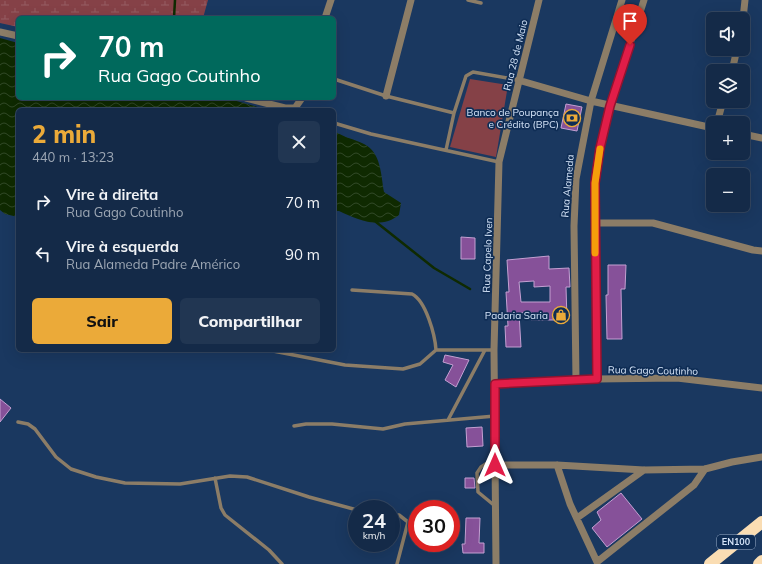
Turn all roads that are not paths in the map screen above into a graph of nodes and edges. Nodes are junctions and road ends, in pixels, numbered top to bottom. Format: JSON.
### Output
{"nodes":[{"id":1,"x":330,"y":0,"type":"edge"},
{"id":2,"x":411,"y":0,"type":"edge"},
{"id":3,"x":468,"y":0,"type":"edge"},
{"id":4,"x":539,"y":0,"type":"edge"},
{"id":5,"x":622,"y":0,"type":"edge"},
{"id":6,"x":644,"y":0,"type":"edge"},
{"id":7,"x":745,"y":0,"type":"edge"},
{"id":8,"x":480,"y":2,"type":"dead end"},
{"id":9,"x":744,"y":12,"type":"edge"},
{"id":10,"x":326,"y":16,"type":"edge"},
{"id":11,"x":0,"y":32,"type":"edge"},
{"id":12,"x":16,"y":36,"type":"edge"},
{"id":13,"x":336,"y":80,"type":"edge"},
{"id":14,"x":518,"y":80,"type":"junction"},
{"id":15,"x":386,"y":96,"type":"junction"},
{"id":16,"x":254,"y":100,"type":"edge"},
{"id":17,"x":591,"y":101,"type":"junction"},
{"id":18,"x":610,"y":106,"type":"junction"},
{"id":19,"x":285,"y":108,"type":"edge"},
{"id":20,"x":454,"y":113,"type":"junction"},
{"id":21,"x":336,"y":124,"type":"edge"},
{"id":22,"x":706,"y":127,"type":"edge"},
{"id":23,"x":750,"y":135,"type":"edge"},
{"id":24,"x":762,"y":138,"type":"edge"},
{"id":25,"x":446,"y":150,"type":"junction"},
{"id":26,"x":499,"y":162,"type":"junction"},
{"id":27,"x":595,"y":223,"type":"junction"},
{"id":28,"x":762,"y":251,"type":"edge"},
{"id":29,"x":352,"y":290,"type":"dead end"},
{"id":30,"x":436,"y":350,"type":"junction"},
{"id":31,"x":485,"y":350,"type":"junction"},
{"id":32,"x":494,"y":350,"type":"junction"},
{"id":33,"x":278,"y":352,"type":"edge"},
{"id":34,"x":597,"y":379,"type":"junction"},
{"id":35,"x":576,"y":380,"type":"junction"},
{"id":36,"x":495,"y":384,"type":"junction"},
{"id":37,"x":762,"y":388,"type":"edge"},
{"id":38,"x":495,"y":416,"type":"junction"},
{"id":39,"x":448,"y":420,"type":"junction"},
{"id":40,"x":18,"y":422,"type":"dead end"},
{"id":41,"x":294,"y":426,"type":"dead end"},
{"id":42,"x":762,"y":457,"type":"edge"},
{"id":43,"x":495,"y":462,"type":"junction"},
{"id":44,"x":557,"y":465,"type":"junction"},
{"id":45,"x":705,"y":469,"type":"junction"},
{"id":46,"x":644,"y":470,"type":"junction"},
{"id":47,"x":214,"y":478,"type":"junction"},
{"id":48,"x":494,"y":506,"type":"junction"},
{"id":49,"x":348,"y":508,"type":"edge"},
{"id":50,"x":400,"y":516,"type":"edge"},
{"id":51,"x":577,"y":518,"type":"junction"},
{"id":52,"x":762,"y":522,"type":"edge"},
{"id":53,"x":762,"y":561,"type":"edge"},
{"id":54,"x":596,"y":563,"type":"edge"},
{"id":55,"x":282,"y":564,"type":"edge"},
{"id":56,"x":397,"y":564,"type":"edge"},
{"id":57,"x":496,"y":564,"type":"edge"},
{"id":58,"x":710,"y":564,"type":"edge"},
{"id":59,"x":760,"y":564,"type":"edge"}],
"edges":[{"from":1,"to":10,"type":"street"},
{"from":2,"to":15,"type":"street"},
{"from":3,"to":8,"type":"lane"},
{"from":4,"to":14,"type":"street","name":"Rua 28 de Maio"},
{"from":5,"to":17,"type":"street","name":"Rua Alameda"},
{"from":6,"to":18,"type":"street"},
{"from":7,"to":9,"type":"street"},
{"from":11,"to":12,"type":"street"},
{"from":13,"to":15,"type":"lane"},
{"from":14,"to":17,"type":"street"},
{"from":14,"to":20,"type":"lane"},
{"from":14,"to":26,"type":"street","name":"Rua 28 de Maio"},
{"from":15,"to":20,"type":"lane"},
{"from":16,"to":19,"type":"street"},
{"from":17,"to":18,"type":"street"},
{"from":17,"to":35,"type":"street","name":"Rua Alameda"},
{"from":18,"to":22,"type":"street"},
{"from":18,"to":27,"type":"street"},
{"from":20,"to":25,"type":"lane"},
{"from":21,"to":25,"type":"lane"},
{"from":23,"to":24,"type":"street"},
{"from":25,"to":26,"type":"lane"},
{"from":26,"to":32,"type":"street","name":"Rua Capelo Iven"},
{"from":27,"to":28,"type":"street"},
{"from":27,"to":34,"type":"street"},
{"from":29,"to":30,"type":"lane"},
{"from":30,"to":31,"type":"lane"},
{"from":30,"to":33,"type":"lane"},
{"from":31,"to":32,"type":"lane"},
{"from":31,"to":39,"type":"lane"},
{"from":32,"to":36,"type":"street","name":"Rua Capelo Iven"},
{"from":34,"to":35,"type":"street","name":"Rua Gago Coutinho"},
{"from":34,"to":37,"type":"street","name":"Rua Gago Coutinho"},
{"from":35,"to":36,"type":"street","name":"Rua Gago Coutinho"},
{"from":36,"to":38,"type":"street","name":"Rua Capelo Iven"},
{"from":38,"to":39,"type":"lane"},
{"from":38,"to":43,"type":"street","name":"Rua Capelo Iven"},
{"from":39,"to":41,"type":"lane"},
{"from":40,"to":47,"type":"lane"},
{"from":42,"to":45,"type":"street"},
{"from":43,"to":44,"type":"street"},
{"from":43,"to":48,"type":"street","name":"Rua Capelo Iven"},
{"from":43,"to":48,"type":"lane"},
{"from":44,"to":46,"type":"street"},
{"from":44,"to":51,"type":"street"},
{"from":45,"to":46,"type":"street"},
{"from":45,"to":54,"type":"street"},
{"from":46,"to":51,"type":"street"},
{"from":47,"to":49,"type":"lane"},
{"from":47,"to":55,"type":"lane"},
{"from":48,"to":57,"type":"street","name":"Rua Capelo Iven"},
{"from":50,"to":56,"type":"lane"},
{"from":51,"to":54,"type":"street"},
{"from":52,"to":58,"type":"highway","number":"EN100"},
{"from":53,"to":59,"type":"highway","number":"EN100"}]}
